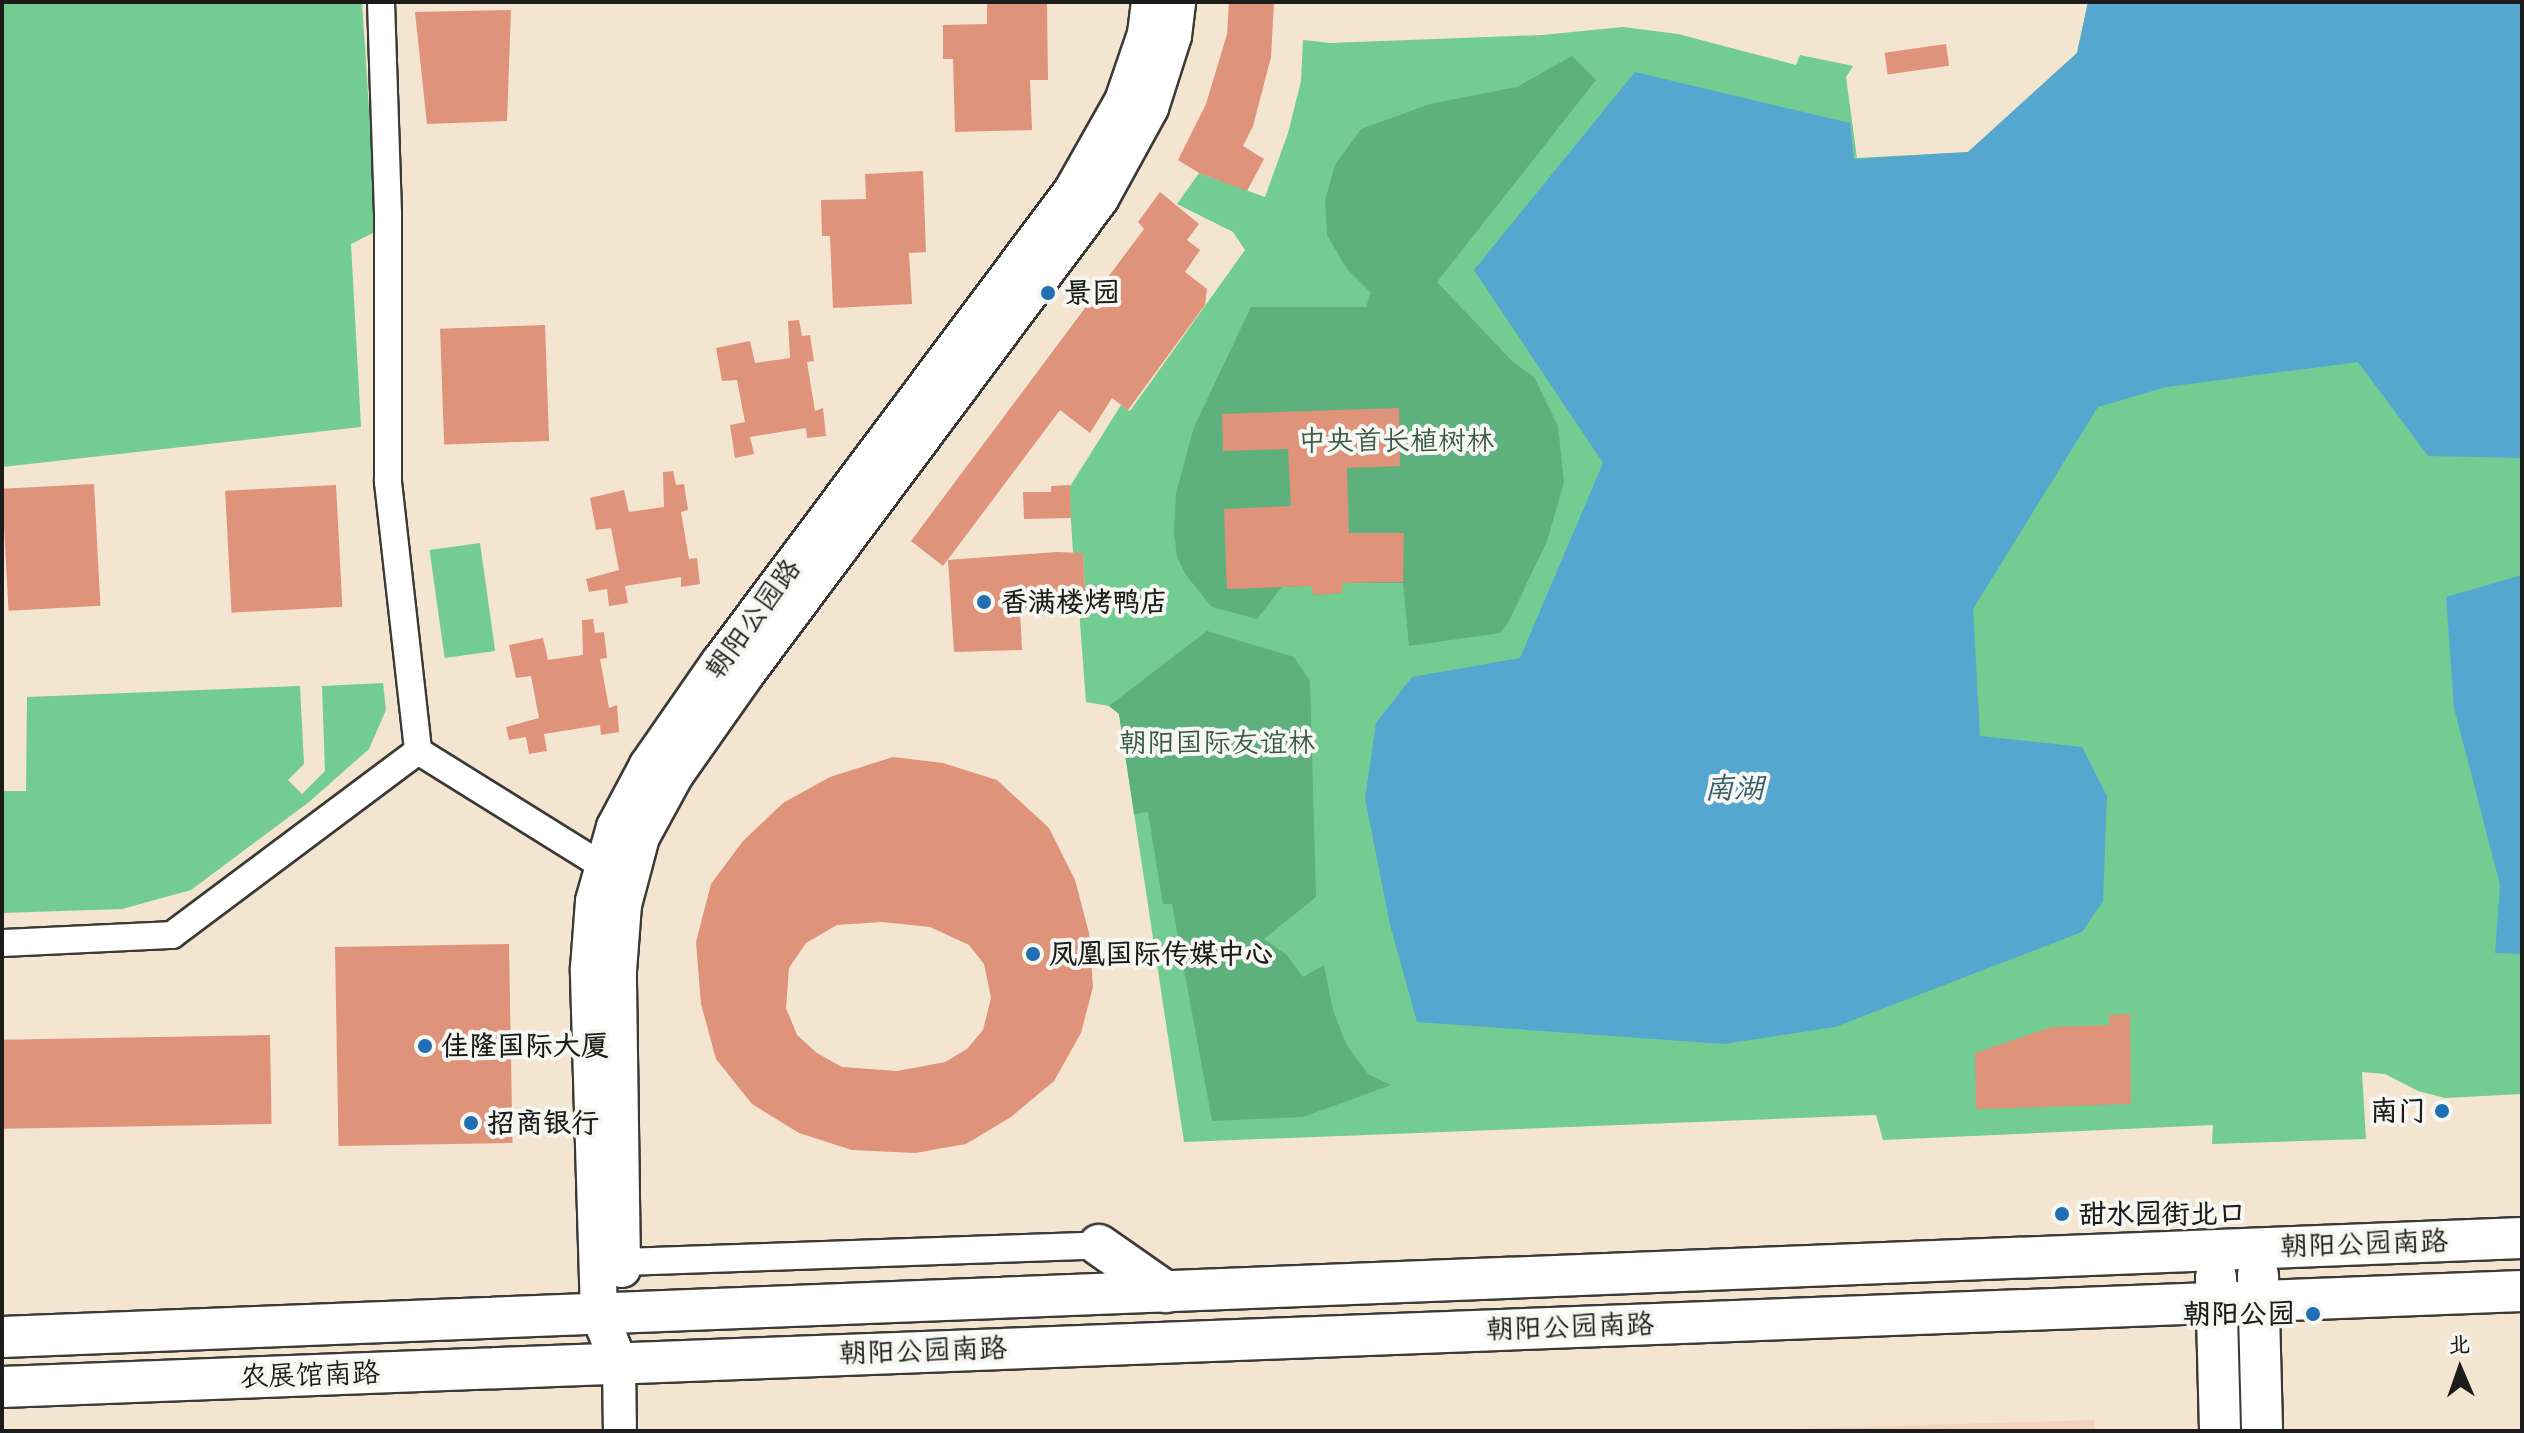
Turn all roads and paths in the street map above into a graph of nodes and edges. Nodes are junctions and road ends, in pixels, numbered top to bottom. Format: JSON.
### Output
{"nodes":[{"id":1,"x":381,"y":2,"type":"edge"},
{"id":2,"x":1150,"y":2,"type":"edge"},
{"id":3,"x":1177,"y":2,"type":"edge"},
{"id":4,"x":418,"y":751,"type":"junction"},
{"id":5,"x":603,"y":866,"type":"junction"},
{"id":6,"x":2,"y":943,"type":"edge"},
{"id":7,"x":2522,"y":1238,"type":"edge"},
{"id":8,"x":1099,"y":1245,"type":"joint"},
{"id":9,"x":2257,"y":1247,"type":"junction"},
{"id":10,"x":2216,"y":1249,"type":"junction"},
{"id":11,"x":622,"y":1262,"type":"junction"},
{"id":12,"x":2522,"y":1291,"type":"edge"},
{"id":13,"x":1166,"y":1292,"type":"junction"},
{"id":14,"x":2259,"y":1299,"type":"junction"},
{"id":15,"x":2217,"y":1301,"type":"junction"},
{"id":16,"x":611,"y":1314,"type":"junction"},
{"id":17,"x":2,"y":1337,"type":"edge"},
{"id":18,"x":619,"y":1363,"type":"junction"},
{"id":19,"x":2,"y":1387,"type":"edge"},
{"id":20,"x":620,"y":1431,"type":"edge"},
{"id":21,"x":2220,"y":1431,"type":"edge"},
{"id":22,"x":2262,"y":1431,"type":"edge"}],
"edges":[{"from":1,"to":4,"type":"street"},
{"from":2,"to":5,"type":"main road","name":"朝阳公园路"},
{"from":3,"to":11,"type":"main road","name":"朝阳公园路"},
{"from":4,"to":5,"type":"street"},
{"from":4,"to":6,"type":"street"},
{"from":5,"to":16,"type":"main road","name":"朝阳公园路"},
{"from":7,"to":9,"type":"main road","name":"朝阳公园南路"},
{"from":8,"to":11,"type":"street"},
{"from":8,"to":13,"type":"main road"},
{"from":9,"to":10,"type":"main road","name":"朝阳公园南路"},
{"from":9,"to":14,"type":"main road"},
{"from":10,"to":13,"type":"main road","name":"朝阳公园南路"},
{"from":10,"to":15,"type":"main road"},
{"from":11,"to":16,"type":"main road","name":"朝阳公园路"},
{"from":12,"to":14,"type":"main road","name":"朝阳公园南路"},
{"from":13,"to":16,"type":"main road","name":"朝阳公园南路"},
{"from":14,"to":15,"type":"main road","name":"朝阳公园南路"},
{"from":14,"to":22,"type":"main road"},
{"from":15,"to":18,"type":"main road","name":"朝阳公园南路"},
{"from":15,"to":21,"type":"main road"},
{"from":16,"to":17,"type":"main road","name":"农展馆南路"},
{"from":16,"to":18,"type":"main road"},
{"from":18,"to":19,"type":"main road","name":"农展馆南路"},
{"from":18,"to":20,"type":"street"}]}
